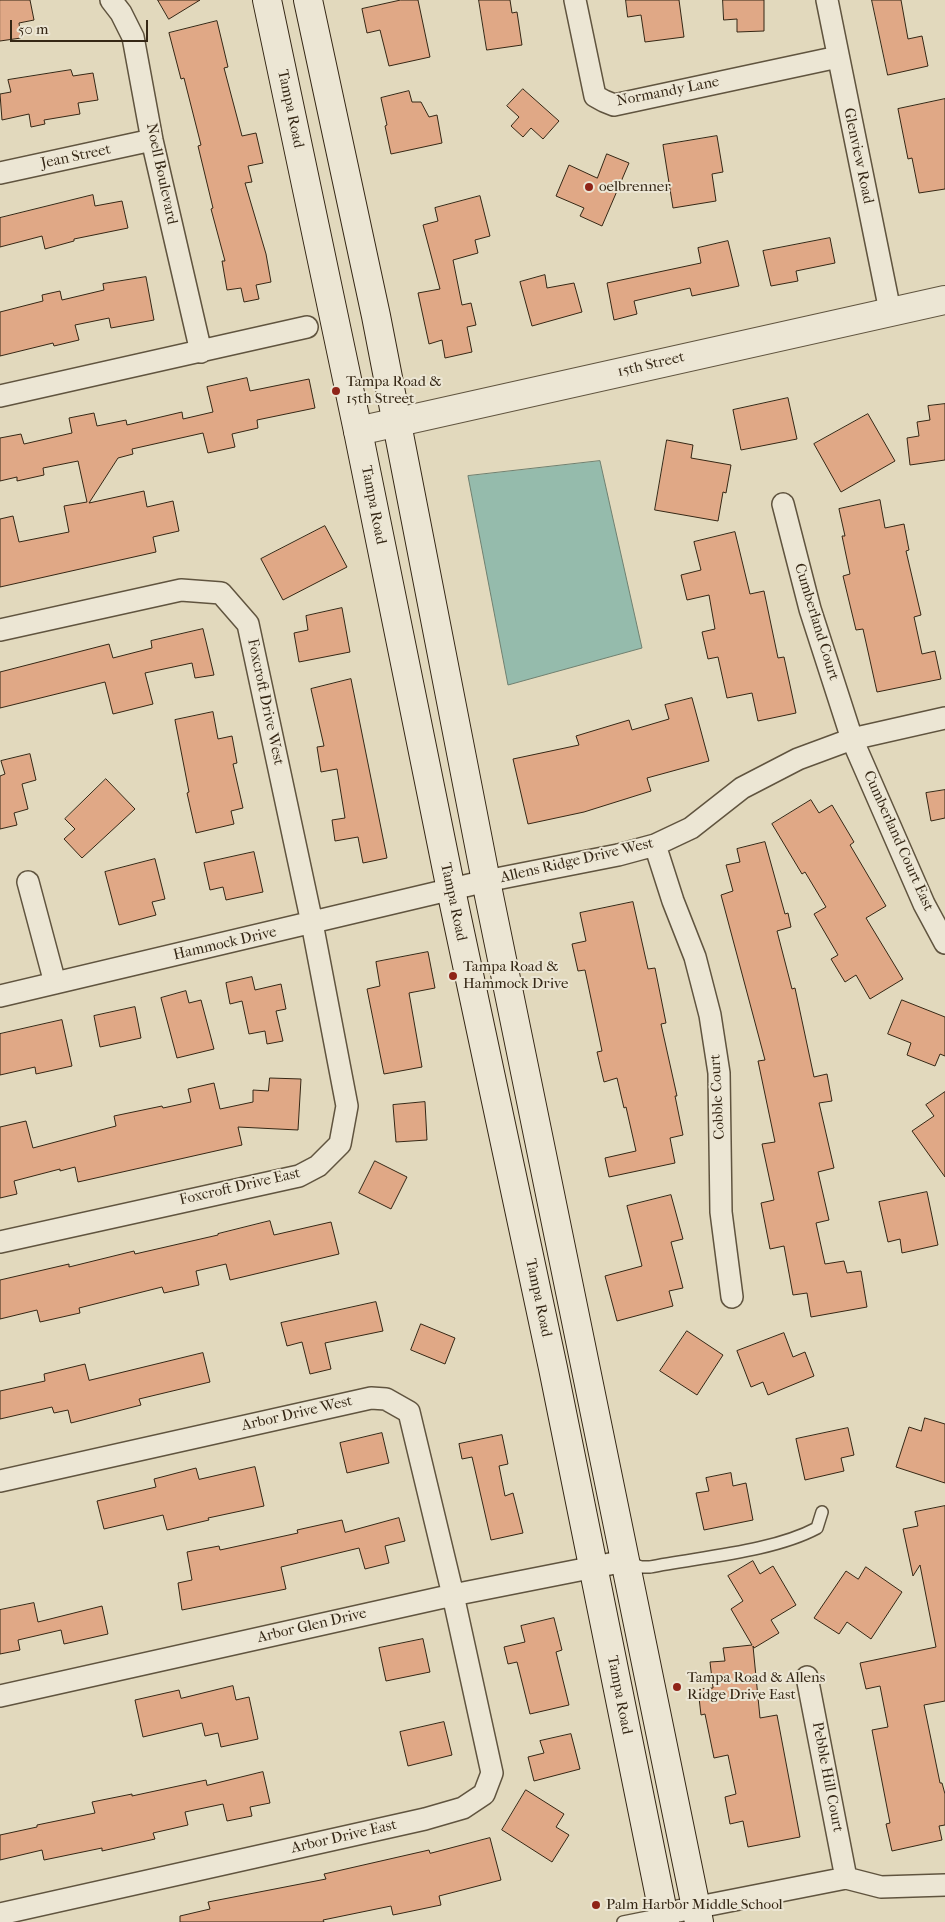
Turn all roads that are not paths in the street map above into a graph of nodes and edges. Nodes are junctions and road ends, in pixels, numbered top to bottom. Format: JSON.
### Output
{"nodes":[{"id":1,"x":111,"y":0,"type":"edge"},
{"id":2,"x":267,"y":0,"type":"edge"},
{"id":3,"x":308,"y":0,"type":"edge"},
{"id":4,"x":576,"y":0,"type":"edge"},
{"id":5,"x":826,"y":0,"type":"edge"},
{"id":6,"x":838,"y":57,"type":"junction"},
{"id":7,"x":152,"y":140,"type":"junction"},
{"id":8,"x":0,"y":173,"type":"edge"},
{"id":9,"x":945,"y":300,"type":"edge"},
{"id":10,"x":890,"y":311,"type":"junction"},
{"id":11,"x":307,"y":327,"type":"dead end"},
{"id":12,"x":201,"y":352,"type":"junction"},
{"id":13,"x":0,"y":396,"type":"edge"},
{"id":14,"x":397,"y":422,"type":"junction"},
{"id":15,"x":358,"y":431,"type":"junction"},
{"id":16,"x":783,"y":504,"type":"dead end"},
{"id":17,"x":0,"y":630,"type":"edge"},
{"id":18,"x":945,"y":718,"type":"edge"},
{"id":19,"x":852,"y":739,"type":"junction"},
{"id":20,"x":655,"y":845,"type":"junction"},
{"id":21,"x":28,"y":882,"type":"dead end"},
{"id":22,"x":486,"y":882,"type":"junction"},
{"id":23,"x":450,"y":890,"type":"junction"},
{"id":24,"x":312,"y":923,"type":"junction"},
{"id":25,"x":945,"y":943,"type":"edge"},
{"id":26,"x":55,"y":984,"type":"junction"},
{"id":27,"x":0,"y":996,"type":"edge"},
{"id":28,"x":0,"y":1242,"type":"edge"},
{"id":29,"x":732,"y":1298,"type":"dead end"},
{"id":30,"x":0,"y":1481,"type":"edge"},
{"id":31,"x":822,"y":1512,"type":"dead end"},
{"id":32,"x":625,"y":1561,"type":"junction"},
{"id":33,"x":593,"y":1567,"type":"junction"},
{"id":34,"x":453,"y":1595,"type":"junction"},
{"id":35,"x":807,"y":1677,"type":"dead end"},
{"id":36,"x":0,"y":1696,"type":"edge"},
{"id":37,"x":846,"y":1878,"type":"junction"},
{"id":38,"x":945,"y":1885,"type":"edge"},
{"id":39,"x":0,"y":1914,"type":"edge"},
{"id":40,"x":697,"y":1915,"type":"edge"},
{"id":41,"x":664,"y":1918,"type":"edge"},
{"id":42,"x":623,"y":1922,"type":"edge"}],
"edges":[{"from":1,"to":7,"type":"street","name":"Noell Boulevard"},
{"from":2,"to":15,"type":"main road","name":"Tampa Road"},
{"from":3,"to":14,"type":"main road"},
{"from":4,"to":6,"type":"street","name":"Normandy Lane"},
{"from":5,"to":6,"type":"street","name":"Glenview Road"},
{"from":6,"to":10,"type":"street","name":"Glenview Road"},
{"from":7,"to":8,"type":"street","name":"Jean Street"},
{"from":7,"to":12,"type":"street","name":"Noell Boulevard"},
{"from":9,"to":10,"type":"main road","name":"15th Street"},
{"from":10,"to":14,"type":"main road","name":"15th Street"},
{"from":11,"to":12,"type":"street"},
{"from":12,"to":13,"type":"street"},
{"from":14,"to":15,"type":"main road","name":"15th Street"},
{"from":14,"to":22,"type":"main road"},
{"from":15,"to":23,"type":"main road","name":"Tampa Road"},
{"from":16,"to":19,"type":"street","name":"Cumberland Court"},
{"from":17,"to":24,"type":"street","name":"Foxcroft Drive West"},
{"from":18,"to":19,"type":"street","name":"Allens Ridge Drive West"},
{"from":19,"to":20,"type":"street","name":"Allens Ridge Drive West"},
{"from":19,"to":25,"type":"street","name":"Cumberland Court East"},
{"from":20,"to":22,"type":"street","name":"Allens Ridge Drive West"},
{"from":20,"to":29,"type":"street","name":"Cobble Court"},
{"from":21,"to":26,"type":"street"},
{"from":22,"to":23,"type":"street","name":"Allens Ridge Drive West"},
{"from":22,"to":32,"type":"main road"},
{"from":23,"to":24,"type":"street","name":"Hammock Drive"},
{"from":23,"to":33,"type":"main road","name":"Tampa Road"},
{"from":24,"to":26,"type":"street","name":"Hammock Drive"},
{"from":24,"to":28,"type":"street","name":"Foxcroft Drive East"},
{"from":26,"to":27,"type":"street","name":"Hammock Drive"},
{"from":30,"to":34,"type":"street","name":"Arbor Drive West"},
{"from":31,"to":32,"type":"lane"},
{"from":32,"to":33,"type":"street","name":"Arbor Glen Drive"},
{"from":32,"to":40,"type":"main road"},
{"from":33,"to":34,"type":"street","name":"Arbor Glen Drive"},
{"from":33,"to":41,"type":"main road","name":"Tampa Road"},
{"from":34,"to":36,"type":"street","name":"Arbor Glen Drive"},
{"from":34,"to":39,"type":"street","name":"Arbor Drive East"},
{"from":35,"to":37,"type":"street","name":"Pebble Hill Court"},
{"from":37,"to":38,"type":"street"},
{"from":37,"to":40,"type":"street"},
{"from":40,"to":41,"type":"street"},
{"from":41,"to":42,"type":"lane"}]}
